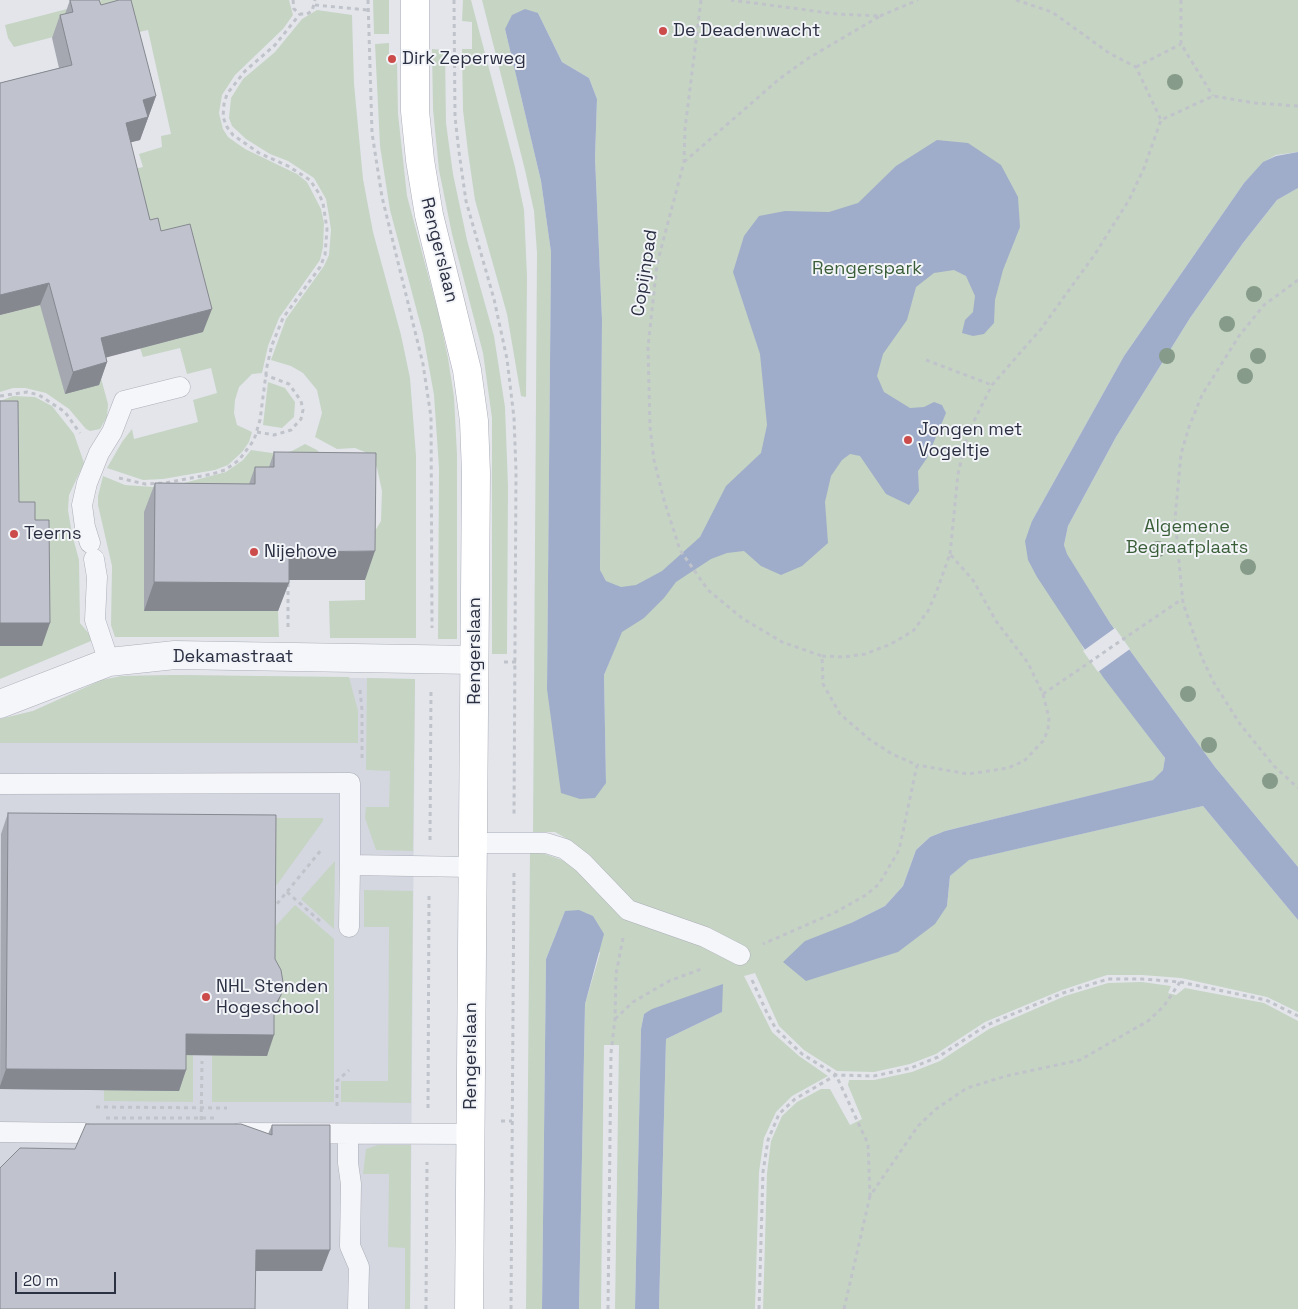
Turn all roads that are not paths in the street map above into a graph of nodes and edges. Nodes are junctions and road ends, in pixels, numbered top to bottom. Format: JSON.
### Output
{"nodes":[{"id":1,"x":415,"y":0,"type":"edge"},
{"id":2,"x":180,"y":387,"type":"dead end"},
{"id":3,"x":474,"y":660,"type":"junction"},
{"id":4,"x":108,"y":662,"type":"junction"},
{"id":5,"x":0,"y":704,"type":"edge"},
{"id":6,"x":0,"y":784,"type":"edge"},
{"id":7,"x":473,"y":855,"type":"junction"},
{"id":8,"x":350,"y":866,"type":"junction"},
{"id":9,"x":349,"y":927,"type":"dead end"},
{"id":10,"x":740,"y":955,"type":"road end"},
{"id":11,"x":0,"y":1132,"type":"edge"},
{"id":12,"x":95,"y":1133,"type":"edge"},
{"id":13,"x":201,"y":1133,"type":"edge"},
{"id":14,"x":348,"y":1134,"type":"junction"},
{"id":15,"x":471,"y":1134,"type":"junction"},
{"id":16,"x":358,"y":1309,"type":"edge"},
{"id":17,"x":469,"y":1309,"type":"edge"}],
"edges":[{"from":1,"to":3,"type":"street","name":"Rengerslaan"},
{"from":2,"to":4,"type":"lane"},
{"from":3,"to":4,"type":"street","name":"Dekamastraat"},
{"from":3,"to":7,"type":"street","name":"Rengerslaan"},
{"from":4,"to":5,"type":"street","name":"Dekamastraat"},
{"from":6,"to":8,"type":"lane"},
{"from":7,"to":8,"type":"lane"},
{"from":7,"to":10,"type":"lane"},
{"from":7,"to":15,"type":"street","name":"Rengerslaan"},
{"from":8,"to":9,"type":"lane"},
{"from":11,"to":12,"type":"lane"},
{"from":13,"to":14,"type":"lane"},
{"from":14,"to":15,"type":"lane"},
{"from":14,"to":16,"type":"lane"},
{"from":15,"to":17,"type":"street","name":"Rengerslaan"}]}
